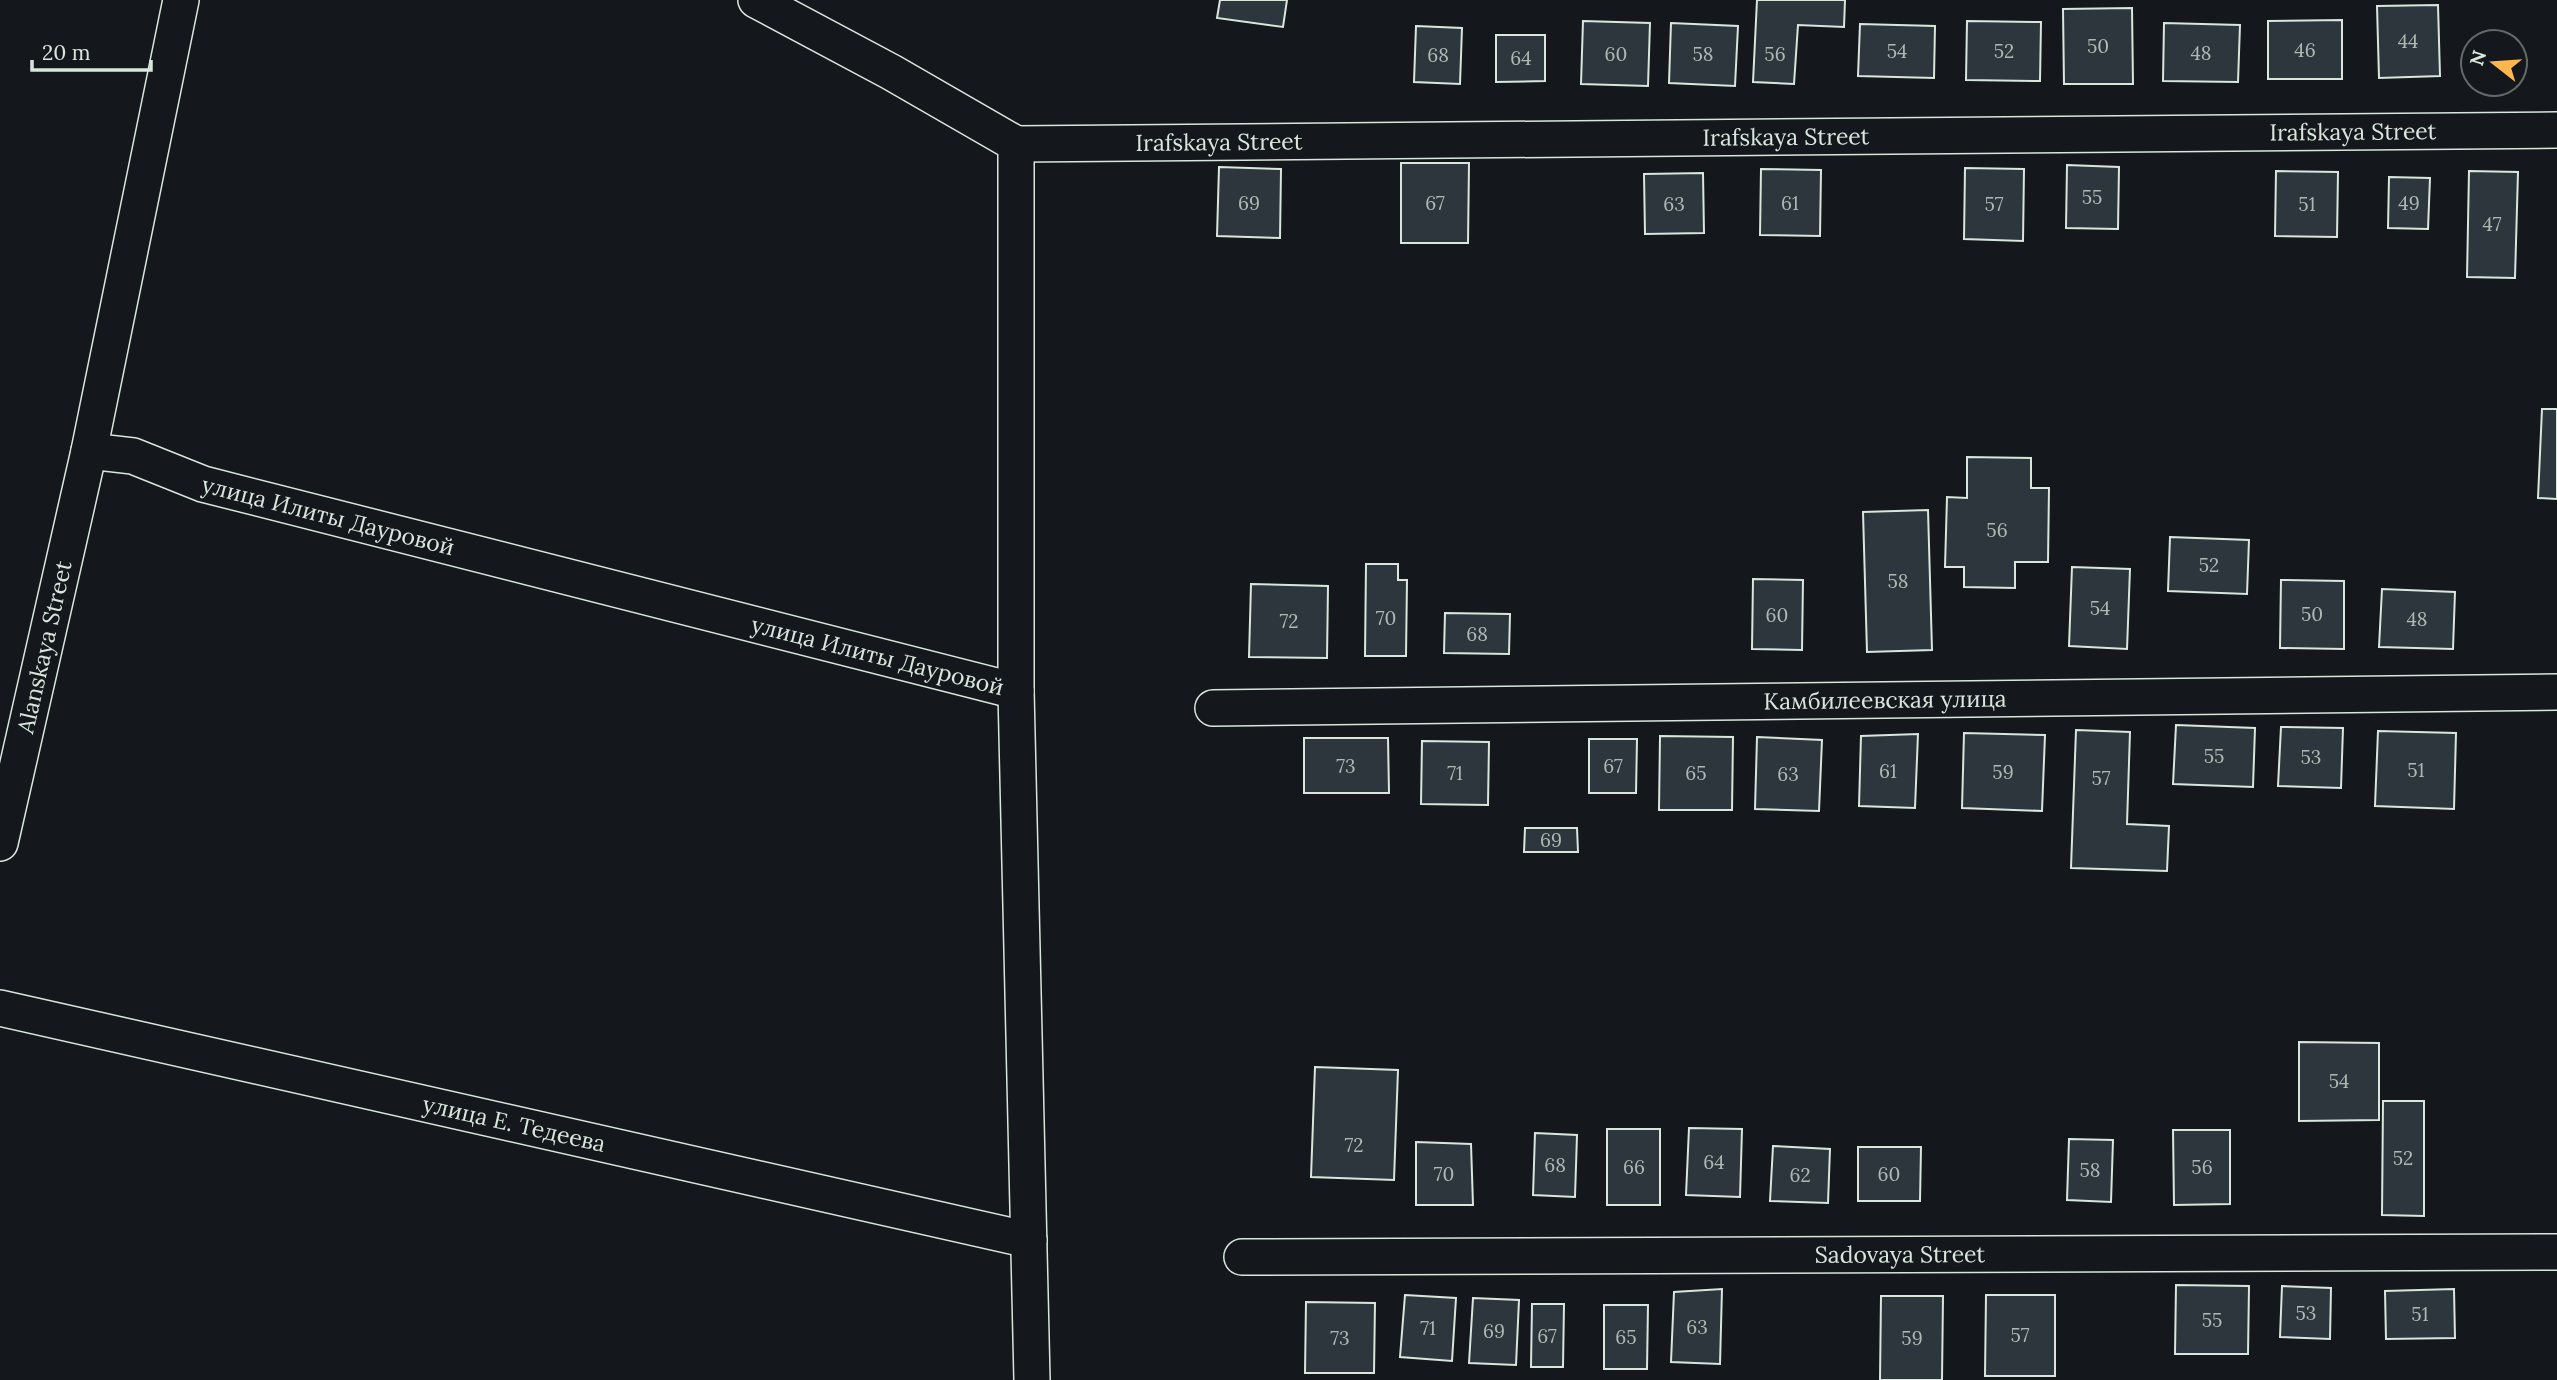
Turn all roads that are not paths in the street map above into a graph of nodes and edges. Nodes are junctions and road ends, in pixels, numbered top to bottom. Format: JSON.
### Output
{"nodes":[{"id":1,"x":181,"y":0,"type":"edge"},
{"id":2,"x":757,"y":0,"type":"edge"},
{"id":3,"x":2557,"y":130,"type":"edge"},
{"id":4,"x":1016,"y":144,"type":"junction"},
{"id":5,"x":89,"y":451,"type":"junction"},
{"id":6,"x":1016,"y":691,"type":"junction"},
{"id":7,"x":2557,"y":692,"type":"edge"},
{"id":8,"x":1213,"y":708,"type":"dead end"},
{"id":9,"x":0,"y":843,"type":"edge"},
{"id":10,"x":0,"y":1008,"type":"edge"},
{"id":11,"x":1029,"y":1240,"type":"junction"},
{"id":12,"x":2557,"y":1252,"type":"edge"},
{"id":13,"x":1242,"y":1257,"type":"dead end"},
{"id":14,"x":1032,"y":1380,"type":"edge"}],
"edges":[{"from":1,"to":5,"type":"street"},
{"from":2,"to":4,"type":"street"},
{"from":3,"to":4,"type":"street","name":"Irafskaya Street"},
{"from":4,"to":6,"type":"street"},
{"from":5,"to":6,"type":"street","name":"улица Илиты Дауровой"},
{"from":5,"to":9,"type":"street","name":"Alanskaya Street"},
{"from":6,"to":11,"type":"street"},
{"from":7,"to":8,"type":"street","name":"Камбилеевская улица"},
{"from":10,"to":11,"type":"street","name":"улица Е. Тедеева"},
{"from":11,"to":14,"type":"street"},
{"from":12,"to":13,"type":"street","name":"Sadovaya Street"}]}
